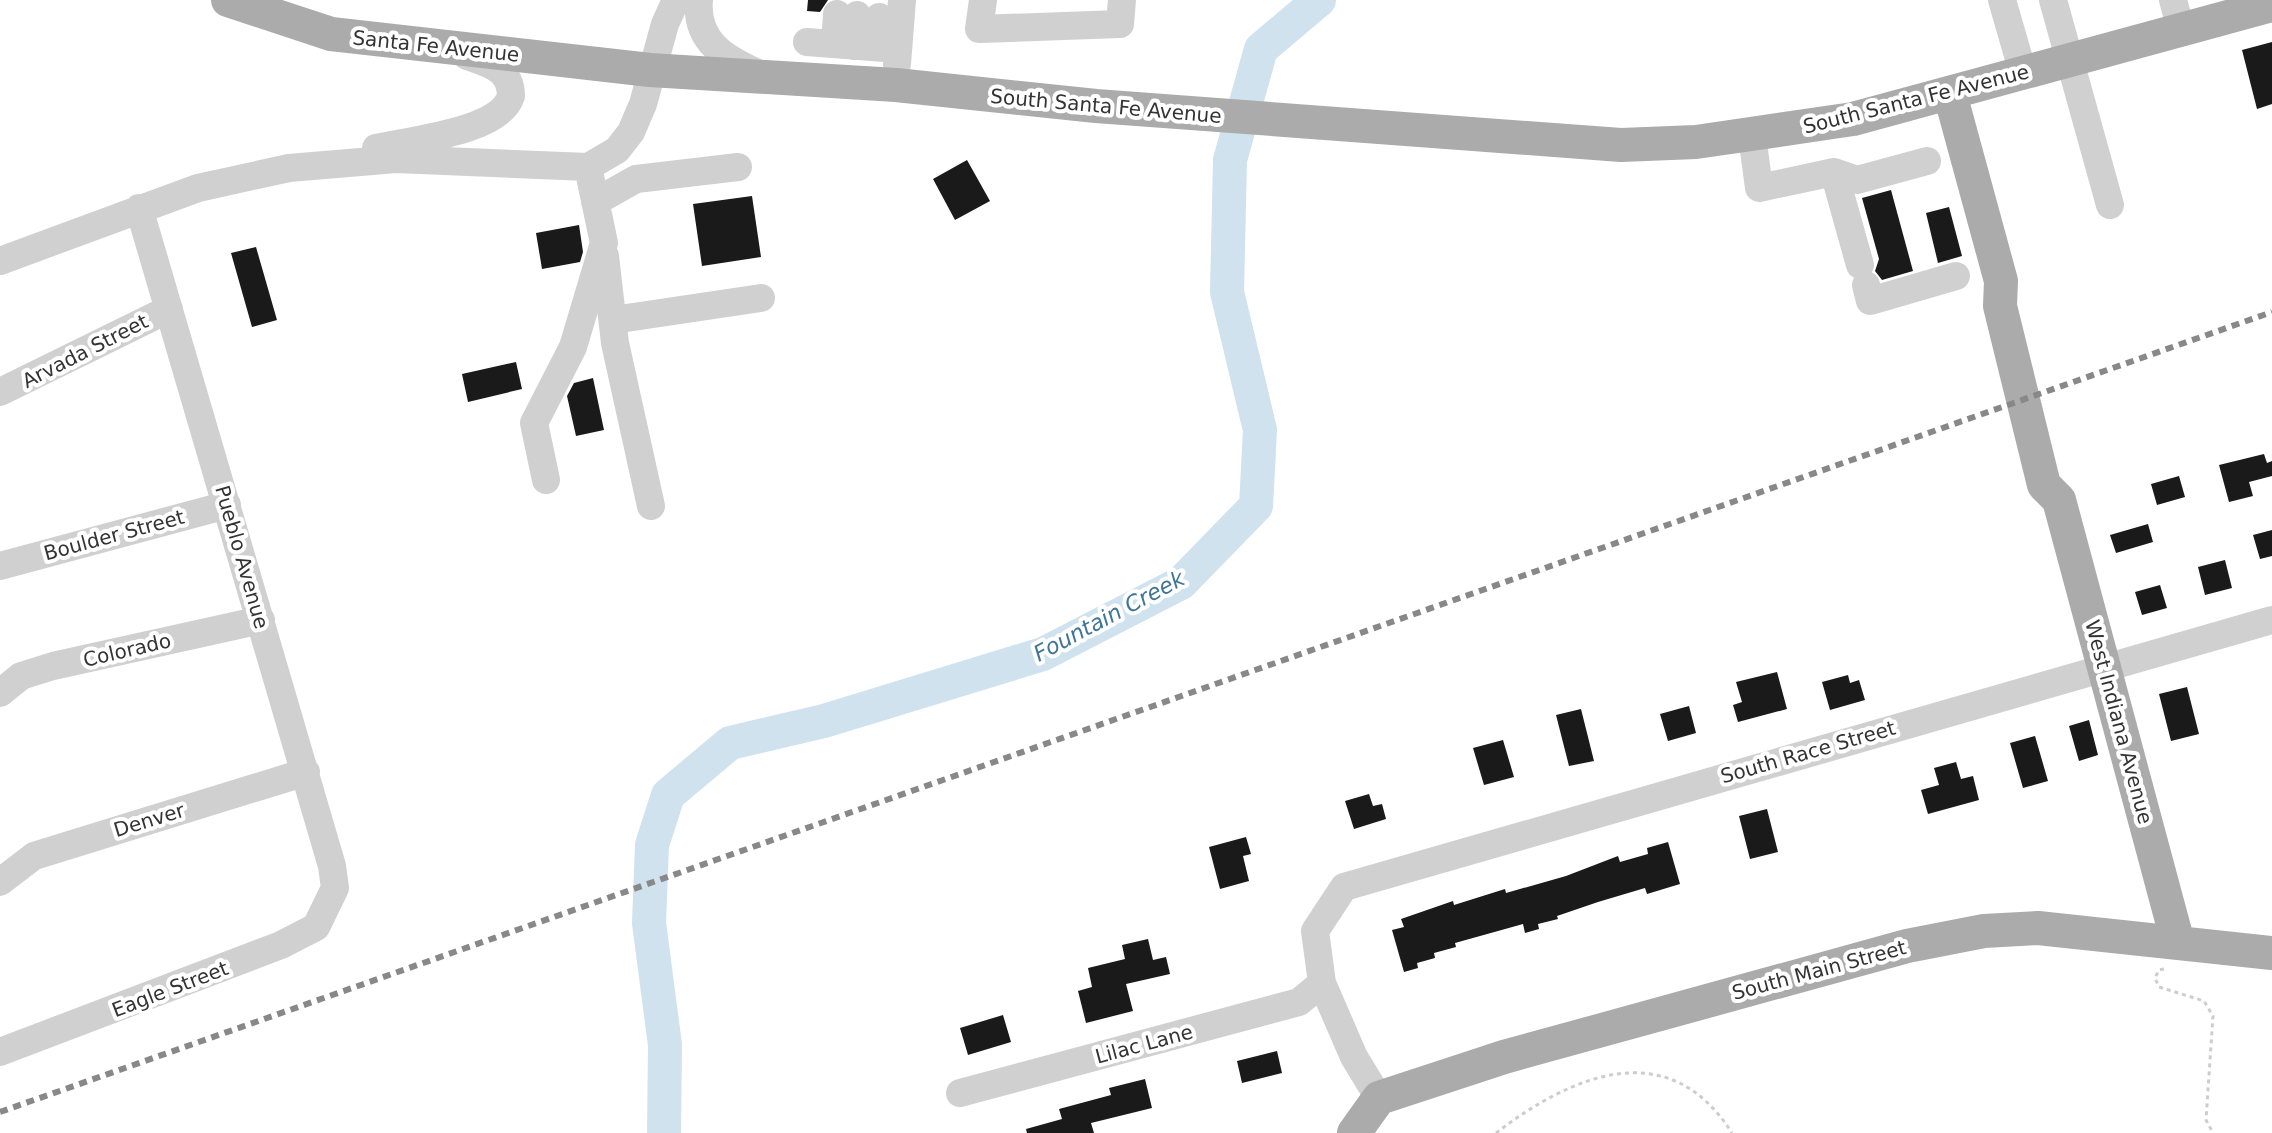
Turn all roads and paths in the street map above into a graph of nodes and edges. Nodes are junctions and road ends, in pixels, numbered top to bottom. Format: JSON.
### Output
{"nodes":[{"id":1,"x":228,"y":0,"type":"edge"},
{"id":2,"x":676,"y":0,"type":"edge"},
{"id":3,"x":699,"y":0,"type":"edge"},
{"id":4,"x":902,"y":0,"type":"edge"},
{"id":5,"x":983,"y":0,"type":"edge"},
{"id":6,"x":1122,"y":0,"type":"edge"},
{"id":7,"x":2002,"y":0,"type":"edge"},
{"id":8,"x":2053,"y":0,"type":"edge"},
{"id":9,"x":2272,"y":5,"type":"edge"},
{"id":10,"x":2193,"y":13,"type":"edge"},
{"id":11,"x":854,"y":45,"type":"junction"},
{"id":12,"x":444,"y":47,"type":"junction"},
{"id":13,"x":2068,"y":61,"type":"junction"},
{"id":14,"x":650,"y":70,"type":"junction"},
{"id":15,"x":2023,"y":73,"type":"junction"},
{"id":16,"x":768,"y":78,"type":"junction"},
{"id":17,"x":896,"y":85,"type":"junction"},
{"id":18,"x":1950,"y":94,"type":"junction"},
{"id":19,"x":1752,"y":135,"type":"junction"},
{"id":20,"x":1927,"y":161,"type":"dead end"},
{"id":21,"x":303,"y":167,"type":"junction"},
{"id":22,"x":588,"y":167,"type":"junction"},
{"id":23,"x":738,"y":167,"type":"dead end"},
{"id":24,"x":1834,"y":172,"type":"junction"},
{"id":25,"x":595,"y":202,"type":"junction"},
{"id":26,"x":2110,"y":205,"type":"dead end"},
{"id":27,"x":139,"y":208,"type":"junction"},
{"id":28,"x":604,"y":243,"type":"junction"},
{"id":29,"x":0,"y":261,"type":"edge"},
{"id":30,"x":1956,"y":276,"type":"dead end"},
{"id":31,"x":761,"y":298,"type":"dead end"},
{"id":32,"x":169,"y":309,"type":"junction"},
{"id":33,"x":613,"y":320,"type":"junction"},
{"id":34,"x":0,"y":392,"type":"edge"},
{"id":35,"x":546,"y":480,"type":"dead end"},
{"id":36,"x":227,"y":505,"type":"junction"},
{"id":37,"x":651,"y":506,"type":"dead end"},
{"id":38,"x":0,"y":566,"type":"edge"},
{"id":39,"x":261,"y":620,"type":"junction"},
{"id":40,"x":2272,"y":620,"type":"edge"},
{"id":41,"x":2106,"y":668,"type":"junction"},
{"id":42,"x":0,"y":693,"type":"edge"},
{"id":43,"x":306,"y":772,"type":"junction"},
{"id":44,"x":0,"y":882,"type":"edge"},
{"id":45,"x":326,"y":906,"type":"joint"},
{"id":46,"x":2184,"y":944,"type":"junction"},
{"id":47,"x":2272,"y":953,"type":"edge"},
{"id":48,"x":1322,"y":983,"type":"junction"},
{"id":49,"x":0,"y":1052,"type":"edge"},
{"id":50,"x":960,"y":1093,"type":"dead end"},
{"id":51,"x":1379,"y":1098,"type":"junction"},
{"id":52,"x":1354,"y":1133,"type":"edge"},
{"id":53,"x":1496,"y":1133,"type":"edge"},
{"id":54,"x":1732,"y":1133,"type":"edge"},
{"id":55,"x":2213,"y":1133,"type":"edge"}],
"edges":[{"from":1,"to":12,"type":"main road","name":"Santa Fe Avenue"},
{"from":2,"to":14,"type":"street"},
{"from":3,"to":16,"type":"street"},
{"from":4,"to":11,"type":"street"},
{"from":5,"to":6,"type":"street"},
{"from":7,"to":15,"type":"street"},
{"from":8,"to":13,"type":"street"},
{"from":9,"to":10,"type":"main road","name":"South Santa Fe Avenue"},
{"from":10,"to":13,"type":"main road","name":"South Santa Fe Avenue"},
{"from":11,"to":11,"type":"street"},
{"from":11,"to":17,"type":"street"},
{"from":12,"to":14,"type":"main road","name":"Santa Fe Avenue"},
{"from":12,"to":21,"type":"street"},
{"from":13,"to":15,"type":"main road","name":"South Santa Fe Avenue"},
{"from":13,"to":26,"type":"street"},
{"from":14,"to":16,"type":"main road","name":"South Santa Fe Avenue"},
{"from":14,"to":22,"type":"street"},
{"from":15,"to":18,"type":"main road","name":"South Santa Fe Avenue"},
{"from":16,"to":17,"type":"main road","name":"South Santa Fe Avenue"},
{"from":17,"to":19,"type":"main road","name":"South Santa Fe Avenue"},
{"from":18,"to":19,"type":"main road","name":"South Santa Fe Avenue"},
{"from":18,"to":41,"type":"main road","name":"West Indiana Avenue"},
{"from":19,"to":24,"type":"street"},
{"from":20,"to":24,"type":"street"},
{"from":21,"to":22,"type":"street"},
{"from":21,"to":27,"type":"street"},
{"from":22,"to":25,"type":"street"},
{"from":23,"to":25,"type":"street"},
{"from":24,"to":30,"type":"street"},
{"from":25,"to":28,"type":"street"},
{"from":27,"to":29,"type":"street"},
{"from":27,"to":32,"type":"street","name":"Pueblo Avenue"},
{"from":28,"to":33,"type":"street"},
{"from":28,"to":35,"type":"street"},
{"from":31,"to":33,"type":"street"},
{"from":32,"to":34,"type":"street","name":"Arvada Street"},
{"from":32,"to":36,"type":"street","name":"Pueblo Avenue"},
{"from":33,"to":37,"type":"street"},
{"from":36,"to":38,"type":"street","name":"Boulder Street"},
{"from":36,"to":39,"type":"street","name":"Pueblo Avenue"},
{"from":39,"to":42,"type":"street","name":"Colorado"},
{"from":39,"to":43,"type":"street","name":"Pueblo Avenue"},
{"from":40,"to":41,"type":"street","name":"South Race Street"},
{"from":41,"to":46,"type":"main road","name":"West Indiana Avenue"},
{"from":41,"to":48,"type":"street","name":"South Race Street"},
{"from":43,"to":44,"type":"street","name":"Denver"},
{"from":43,"to":45,"type":"street","name":"Pueblo Avenue"},
{"from":45,"to":49,"type":"street","name":"Eagle Street"},
{"from":46,"to":47,"type":"main road","name":"South Main Street"},
{"from":46,"to":51,"type":"main road","name":"South Main Street"},
{"from":46,"to":55,"type":"path"},
{"from":48,"to":50,"type":"street","name":"Lilac Lane"},
{"from":48,"to":51,"type":"street"},
{"from":51,"to":52,"type":"main road"},
{"from":53,"to":54,"type":"path"}]}
